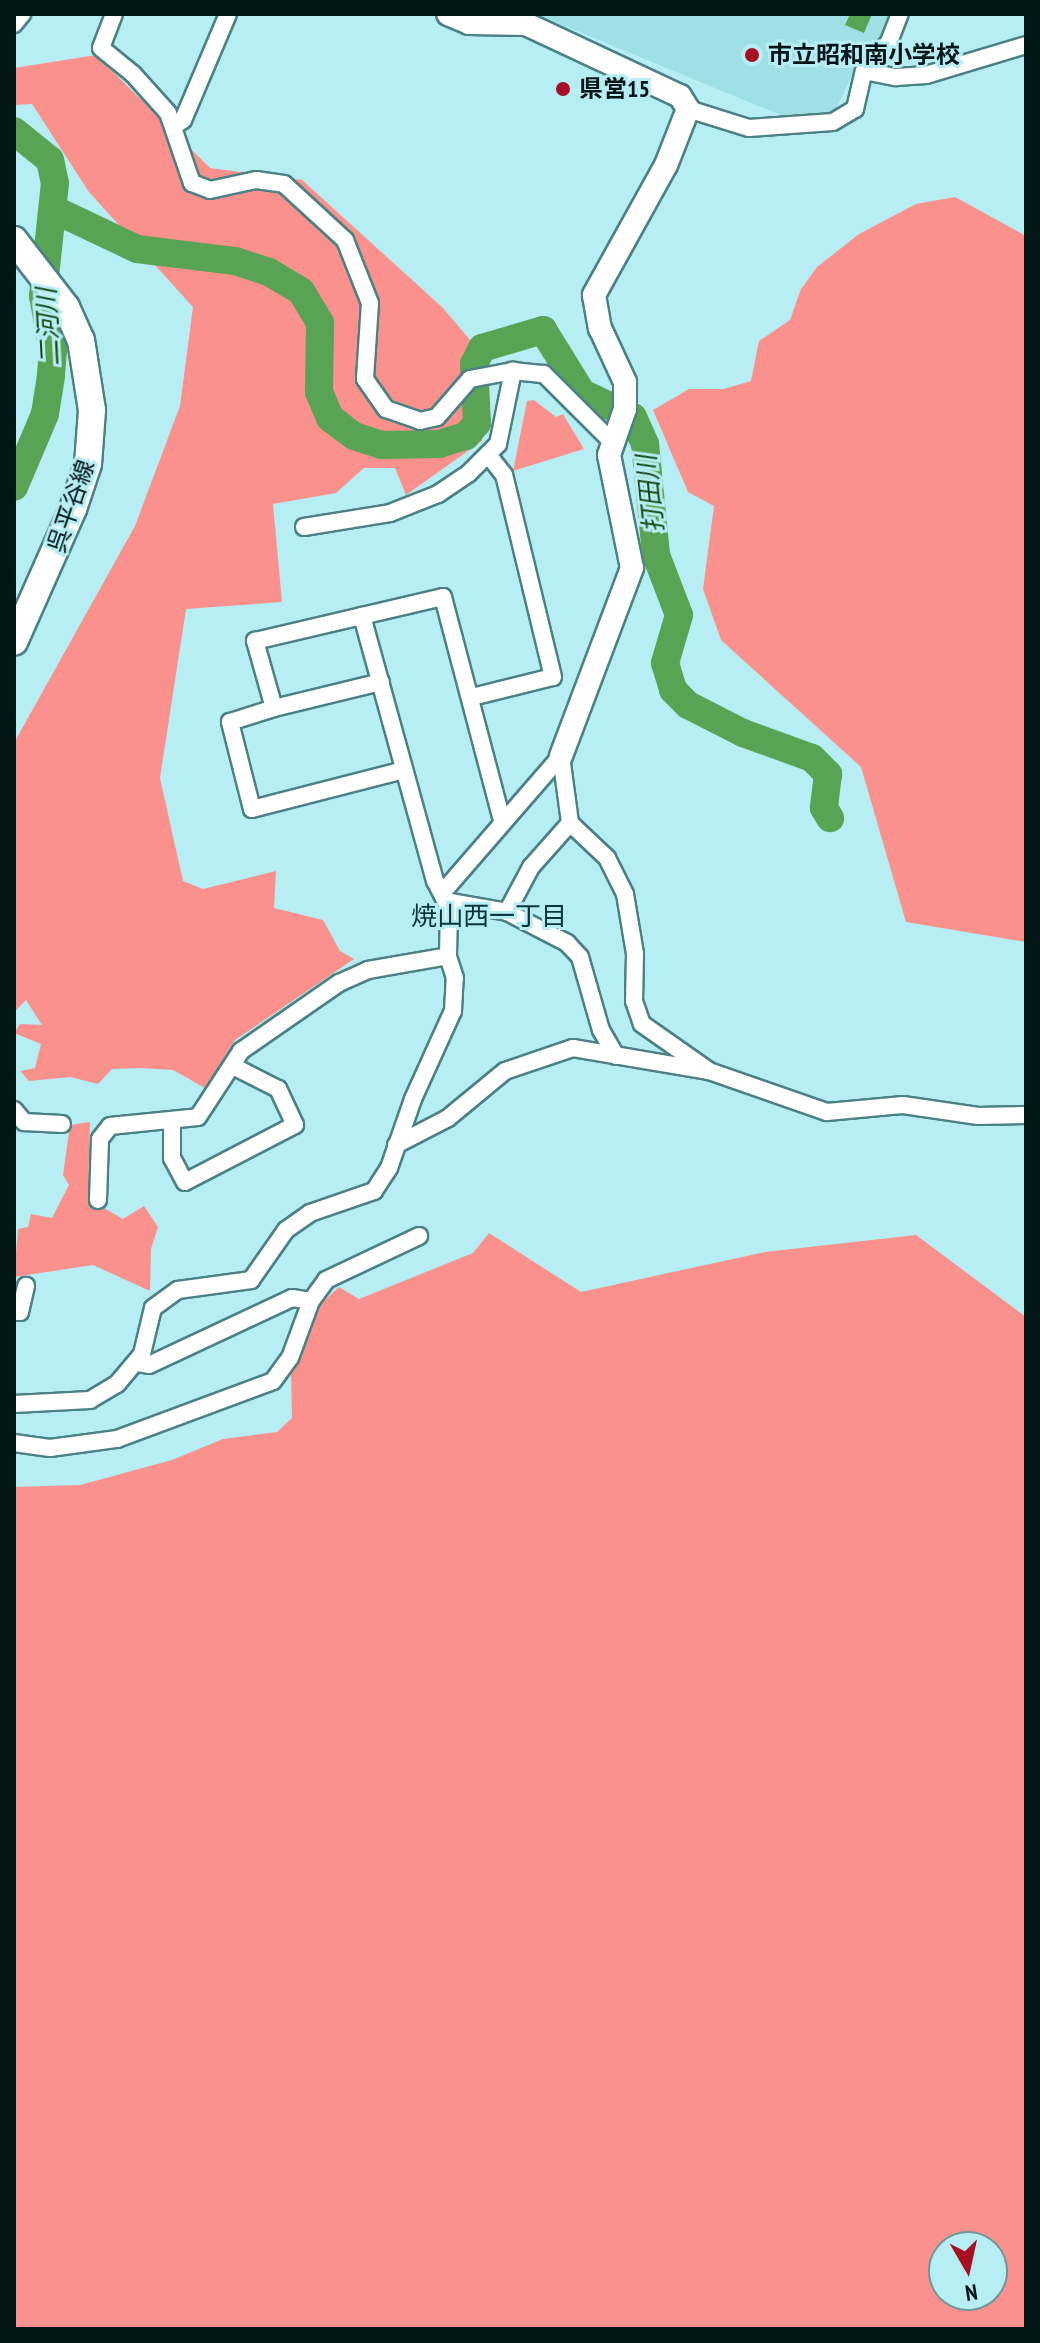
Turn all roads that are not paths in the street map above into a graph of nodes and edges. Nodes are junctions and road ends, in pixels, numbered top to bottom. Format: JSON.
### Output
{"nodes":[{"id":1,"x":22,"y":14,"type":"edge"},
{"id":2,"x":114,"y":14,"type":"edge"},
{"id":3,"x":228,"y":14,"type":"edge"},
{"id":4,"x":900,"y":14,"type":"edge"},
{"id":5,"x":464,"y":17,"type":"edge"},
{"id":6,"x":14,"y":24,"type":"edge"},
{"id":7,"x":1026,"y":45,"type":"edge"},
{"id":8,"x":864,"y":71,"type":"junction"},
{"id":9,"x":688,"y":109,"type":"junction"},
{"id":10,"x":174,"y":126,"type":"junction"},
{"id":11,"x":14,"y":240,"type":"edge"},
{"id":12,"x":513,"y":371,"type":"junction"},
{"id":13,"x":618,"y":423,"type":"junction"},
{"id":14,"x":490,"y":457,"type":"junction"},
{"id":15,"x":304,"y":527,"type":"dead end"},
{"id":16,"x":362,"y":616,"type":"junction"},
{"id":17,"x":14,"y":642,"type":"edge"},
{"id":18,"x":381,"y":682,"type":"junction"},
{"id":19,"x":472,"y":697,"type":"junction"},
{"id":20,"x":274,"y":708,"type":"junction"},
{"id":21,"x":561,"y":756,"type":"junction"},
{"id":22,"x":404,"y":770,"type":"junction"},
{"id":23,"x":502,"y":820,"type":"junction"},
{"id":24,"x":570,"y":823,"type":"junction"},
{"id":25,"x":444,"y":897,"type":"junction"},
{"id":26,"x":507,"y":912,"type":"junction"},
{"id":27,"x":448,"y":956,"type":"junction"},
{"id":28,"x":616,"y":1056,"type":"junction"},
{"id":29,"x":233,"y":1066,"type":"junction"},
{"id":30,"x":709,"y":1071,"type":"junction"},
{"id":31,"x":14,"y":1110,"type":"edge"},
{"id":32,"x":1026,"y":1115,"type":"edge"},
{"id":33,"x":172,"y":1123,"type":"junction"},
{"id":34,"x":62,"y":1124,"type":"dead end"},
{"id":35,"x":396,"y":1145,"type":"junction"},
{"id":36,"x":98,"y":1200,"type":"dead end"},
{"id":37,"x":419,"y":1236,"type":"dead end"},
{"id":38,"x":26,"y":1286,"type":"dead end"},
{"id":39,"x":311,"y":1301,"type":"junction"},
{"id":40,"x":14,"y":1312,"type":"edge"},
{"id":41,"x":138,"y":1363,"type":"junction"},
{"id":42,"x":14,"y":1404,"type":"edge"},
{"id":43,"x":14,"y":1443,"type":"edge"}],
"edges":[{"from":1,"to":6,"type":"street"},
{"from":2,"to":10,"type":"street"},
{"from":3,"to":10,"type":"street"},
{"from":4,"to":8,"type":"street"},
{"from":5,"to":9,"type":"street"},
{"from":7,"to":8,"type":"street"},
{"from":8,"to":9,"type":"street"},
{"from":9,"to":13,"type":"street"},
{"from":10,"to":12,"type":"street"},
{"from":11,"to":17,"type":"main road","name":"呉平谷線"},
{"from":12,"to":13,"type":"street"},
{"from":12,"to":14,"type":"street"},
{"from":13,"to":21,"type":"street"},
{"from":14,"to":15,"type":"street"},
{"from":14,"to":19,"type":"street"},
{"from":16,"to":18,"type":"street"},
{"from":16,"to":19,"type":"street"},
{"from":16,"to":20,"type":"street"},
{"from":18,"to":20,"type":"street"},
{"from":18,"to":22,"type":"street"},
{"from":19,"to":23,"type":"street"},
{"from":20,"to":22,"type":"street"},
{"from":21,"to":23,"type":"street"},
{"from":21,"to":24,"type":"street"},
{"from":22,"to":25,"type":"street"},
{"from":23,"to":25,"type":"street"},
{"from":24,"to":26,"type":"street"},
{"from":24,"to":30,"type":"street"},
{"from":25,"to":26,"type":"street"},
{"from":25,"to":27,"type":"street"},
{"from":26,"to":28,"type":"street"},
{"from":27,"to":29,"type":"street"},
{"from":27,"to":35,"type":"street"},
{"from":28,"to":30,"type":"street"},
{"from":28,"to":35,"type":"street"},
{"from":29,"to":33,"type":"street"},
{"from":29,"to":33,"type":"street"},
{"from":30,"to":32,"type":"street"},
{"from":31,"to":34,"type":"street"},
{"from":33,"to":36,"type":"street"},
{"from":35,"to":41,"type":"street"},
{"from":37,"to":39,"type":"street"},
{"from":38,"to":40,"type":"street"},
{"from":39,"to":41,"type":"street"},
{"from":39,"to":43,"type":"street"},
{"from":41,"to":42,"type":"street"}]}
